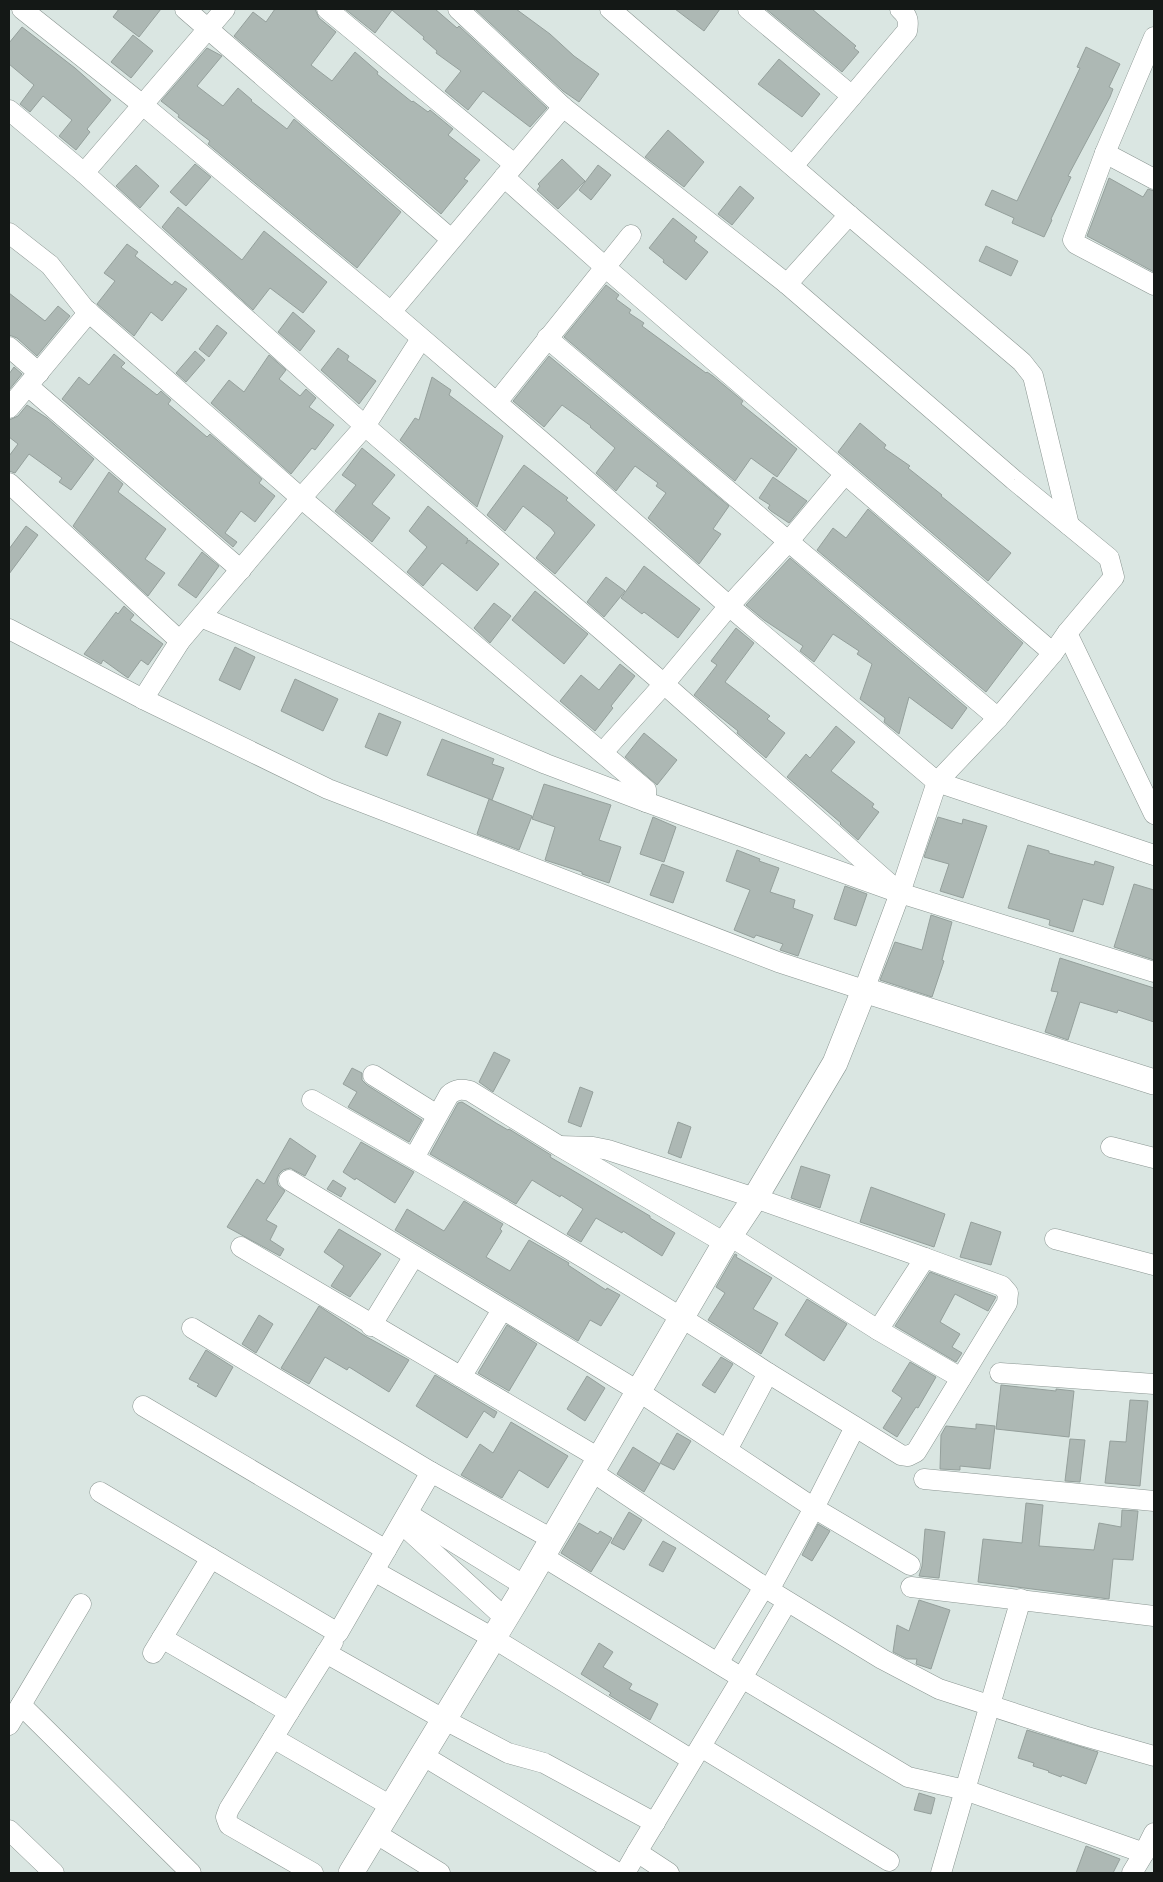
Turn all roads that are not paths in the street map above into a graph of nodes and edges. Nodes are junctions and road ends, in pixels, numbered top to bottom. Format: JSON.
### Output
{"nodes":[{"id":1,"x":22,"y":9,"type":"edge"},
{"id":2,"x":185,"y":9,"type":"edge"},
{"id":3,"x":225,"y":9,"type":"edge"},
{"id":4,"x":327,"y":9,"type":"edge"},
{"id":5,"x":458,"y":9,"type":"edge"},
{"id":6,"x":610,"y":9,"type":"edge"},
{"id":7,"x":748,"y":9,"type":"edge"},
{"id":8,"x":900,"y":9,"type":"edge"},
{"id":9,"x":209,"y":28,"type":"junction"},
{"id":10,"x":1154,"y":37,"type":"edge"},
{"id":11,"x":1148,"y":66,"type":"edge"},
{"id":12,"x":852,"y":96,"type":"junction"},
{"id":13,"x":144,"y":106,"type":"junction"},
{"id":14,"x":563,"y":107,"type":"junction"},
{"id":15,"x":9,"y":110,"type":"edge"},
{"id":16,"x":1105,"y":152,"type":"junction"},
{"id":17,"x":793,"y":166,"type":"junction"},
{"id":18,"x":509,"y":170,"type":"junction"},
{"id":19,"x":84,"y":173,"type":"junction"},
{"id":20,"x":1154,"y":179,"type":"edge"},
{"id":21,"x":849,"y":215,"type":"junction"},
{"id":22,"x":9,"y":232,"type":"edge"},
{"id":23,"x":631,"y":235,"type":"dead end"},
{"id":24,"x":451,"y":239,"type":"junction"},
{"id":25,"x":605,"y":267,"type":"junction"},
{"id":26,"x":787,"y":284,"type":"junction"},
{"id":27,"x":1154,"y":285,"type":"edge"},
{"id":28,"x":89,"y":312,"type":"junction"},
{"id":29,"x":390,"y":312,"type":"junction"},
{"id":30,"x":547,"y":338,"type":"junction"},
{"id":31,"x":421,"y":339,"type":"junction"},
{"id":32,"x":9,"y":347,"type":"edge"},
{"id":33,"x":33,"y":379,"type":"junction"},
{"id":34,"x":497,"y":402,"type":"junction"},
{"id":35,"x":9,"y":408,"type":"edge"},
{"id":36,"x":364,"y":426,"type":"junction"},
{"id":37,"x":845,"y":474,"type":"junction"},
{"id":38,"x":9,"y":483,"type":"edge"},
{"id":39,"x":301,"y":498,"type":"junction"},
{"id":40,"x":1069,"y":525,"type":"junction"},
{"id":41,"x":788,"y":542,"type":"junction"},
{"id":42,"x":241,"y":570,"type":"junction"},
{"id":43,"x":729,"y":606,"type":"junction"},
{"id":44,"x":201,"y":616,"type":"junction"},
{"id":45,"x":9,"y":629,"type":"edge"},
{"id":46,"x":1067,"y":634,"type":"junction"},
{"id":47,"x":180,"y":641,"type":"junction"},
{"id":48,"x":1053,"y":653,"type":"junction"},
{"id":49,"x":664,"y":684,"type":"junction"},
{"id":50,"x":143,"y":699,"type":"junction"},
{"id":51,"x":998,"y":718,"type":"junction"},
{"id":52,"x":603,"y":752,"type":"junction"},
{"id":53,"x":937,"y":782,"type":"junction"},
{"id":54,"x":646,"y":802,"type":"junction"},
{"id":55,"x":1154,"y":814,"type":"edge"},
{"id":56,"x":1154,"y":855,"type":"edge"},
{"id":57,"x":900,"y":892,"type":"junction"},
{"id":58,"x":1154,"y":972,"type":"edge"},
{"id":59,"x":864,"y":990,"type":"junction"},
{"id":60,"x":372,"y":1075,"type":"dead end"},
{"id":61,"x":1154,"y":1082,"type":"edge"},
{"id":62,"x":312,"y":1100,"type":"dead end"},
{"id":63,"x":437,"y":1115,"type":"junction"},
{"id":64,"x":559,"y":1146,"type":"junction"},
{"id":65,"x":1111,"y":1147,"type":"dead end"},
{"id":66,"x":414,"y":1158,"type":"junction"},
{"id":67,"x":1154,"y":1158,"type":"edge"},
{"id":68,"x":289,"y":1180,"type":"dead end"},
{"id":69,"x":755,"y":1198,"type":"junction"},
{"id":70,"x":1055,"y":1239,"type":"dead end"},
{"id":71,"x":728,"y":1240,"type":"junction"},
{"id":72,"x":241,"y":1247,"type":"dead end"},
{"id":73,"x":414,"y":1256,"type":"junction"},
{"id":74,"x":925,"y":1258,"type":"junction"},
{"id":75,"x":1154,"y":1265,"type":"edge"},
{"id":76,"x":502,"y":1310,"type":"junction"},
{"id":77,"x":682,"y":1317,"type":"junction"},
{"id":78,"x":371,"y":1326,"type":"junction"},
{"id":79,"x":192,"y":1328,"type":"dead end"},
{"id":80,"x":878,"y":1330,"type":"junction"},
{"id":81,"x":1000,"y":1372,"type":"dead end"},
{"id":82,"x":768,"y":1373,"type":"junction"},
{"id":83,"x":461,"y":1378,"type":"junction"},
{"id":84,"x":961,"y":1378,"type":"junction"},
{"id":85,"x":1154,"y":1384,"type":"edge"},
{"id":86,"x":638,"y":1391,"type":"junction"},
{"id":87,"x":143,"y":1406,"type":"dead end"},
{"id":88,"x":855,"y":1427,"type":"junction"},
{"id":89,"x":727,"y":1450,"type":"junction"},
{"id":90,"x":595,"y":1465,"type":"junction"},
{"id":91,"x":431,"y":1472,"type":"junction"},
{"id":92,"x":924,"y":1479,"type":"dead end"},
{"id":93,"x":100,"y":1492,"type":"dead end"},
{"id":94,"x":1154,"y":1501,"type":"edge"},
{"id":95,"x":814,"y":1508,"type":"junction"},
{"id":96,"x":405,"y":1519,"type":"junction"},
{"id":97,"x":547,"y":1547,"type":"junction"},
{"id":98,"x":386,"y":1550,"type":"junction"},
{"id":99,"x":211,"y":1558,"type":"junction"},
{"id":100,"x":910,"y":1565,"type":"dead end"},
{"id":101,"x":374,"y":1571,"type":"junction"},
{"id":102,"x":524,"y":1586,"type":"junction"},
{"id":103,"x":911,"y":1587,"type":"dead end"},
{"id":104,"x":767,"y":1588,"type":"junction"},
{"id":105,"x":1021,"y":1599,"type":"junction"},
{"id":106,"x":787,"y":1602,"type":"junction"},
{"id":107,"x":81,"y":1604,"type":"dead end"},
{"id":108,"x":1154,"y":1616,"type":"edge"},
{"id":109,"x":499,"y":1628,"type":"junction"},
{"id":110,"x":338,"y":1634,"type":"junction"},
{"id":111,"x":326,"y":1653,"type":"junction"},
{"id":112,"x":718,"y":1663,"type":"junction"},
{"id":113,"x":742,"y":1678,"type":"junction"},
{"id":114,"x":21,"y":1705,"type":"junction"},
{"id":115,"x":990,"y":1706,"type":"junction"},
{"id":116,"x":289,"y":1712,"type":"junction"},
{"id":117,"x":443,"y":1719,"type":"junction"},
{"id":118,"x":9,"y":1725,"type":"edge"},
{"id":119,"x":273,"y":1738,"type":"junction"},
{"id":120,"x":697,"y":1754,"type":"junction"},
{"id":121,"x":422,"y":1756,"type":"junction"},
{"id":122,"x":1154,"y":1756,"type":"edge"},
{"id":123,"x":965,"y":1790,"type":"junction"},
{"id":124,"x":391,"y":1806,"type":"junction"},
{"id":125,"x":654,"y":1823,"type":"junction"},
{"id":126,"x":9,"y":1830,"type":"edge"},
{"id":127,"x":1154,"y":1833,"type":"edge"},
{"id":128,"x":375,"y":1834,"type":"junction"},
{"id":129,"x":637,"y":1852,"type":"junction"},
{"id":130,"x":1144,"y":1853,"type":"junction"},
{"id":131,"x":889,"y":1860,"type":"dead end"},
{"id":132,"x":54,"y":1873,"type":"edge"},
{"id":133,"x":191,"y":1873,"type":"edge"},
{"id":134,"x":313,"y":1873,"type":"edge"},
{"id":135,"x":350,"y":1873,"type":"edge"},
{"id":136,"x":440,"y":1873,"type":"edge"},
{"id":137,"x":618,"y":1873,"type":"edge"},
{"id":138,"x":625,"y":1873,"type":"edge"},
{"id":139,"x":668,"y":1873,"type":"edge"},
{"id":140,"x":941,"y":1873,"type":"edge"},
{"id":141,"x":1132,"y":1873,"type":"edge"}],
"edges":[{"from":1,"to":13,"type":"street"},
{"from":2,"to":9,"type":"street"},
{"from":3,"to":9,"type":"street"},
{"from":4,"to":18,"type":"street"},
{"from":5,"to":14,"type":"street"},
{"from":6,"to":17,"type":"street"},
{"from":7,"to":12,"type":"street"},
{"from":8,"to":12,"type":"street"},
{"from":9,"to":13,"type":"street"},
{"from":9,"to":24,"type":"street"},
{"from":10,"to":11,"type":"street"},
{"from":11,"to":16,"type":"street"},
{"from":12,"to":17,"type":"street"},
{"from":13,"to":19,"type":"street"},
{"from":13,"to":29,"type":"street"},
{"from":14,"to":18,"type":"street"},
{"from":14,"to":26,"type":"street"},
{"from":15,"to":19,"type":"street"},
{"from":16,"to":20,"type":"street"},
{"from":16,"to":27,"type":"street"},
{"from":17,"to":21,"type":"street"},
{"from":18,"to":24,"type":"street"},
{"from":18,"to":25,"type":"street"},
{"from":19,"to":36,"type":"street"},
{"from":21,"to":26,"type":"street"},
{"from":21,"to":40,"type":"street"},
{"from":22,"to":28,"type":"street"},
{"from":23,"to":25,"type":"street"},
{"from":24,"to":29,"type":"street"},
{"from":25,"to":30,"type":"street"},
{"from":25,"to":37,"type":"street"},
{"from":26,"to":40,"type":"street"},
{"from":28,"to":33,"type":"street"},
{"from":28,"to":39,"type":"street"},
{"from":29,"to":31,"type":"street"},
{"from":30,"to":34,"type":"street"},
{"from":30,"to":41,"type":"street"},
{"from":31,"to":34,"type":"street"},
{"from":31,"to":36,"type":"street"},
{"from":32,"to":33,"type":"street"},
{"from":33,"to":35,"type":"street"},
{"from":33,"to":42,"type":"street"},
{"from":34,"to":43,"type":"street"},
{"from":36,"to":39,"type":"street"},
{"from":36,"to":49,"type":"street"},
{"from":37,"to":41,"type":"street"},
{"from":37,"to":48,"type":"street"},
{"from":38,"to":47,"type":"street"},
{"from":39,"to":42,"type":"street"},
{"from":39,"to":52,"type":"street"},
{"from":40,"to":46,"type":"street"},
{"from":41,"to":43,"type":"street"},
{"from":41,"to":51,"type":"street"},
{"from":42,"to":44,"type":"street"},
{"from":43,"to":49,"type":"street"},
{"from":43,"to":53,"type":"street"},
{"from":44,"to":47,"type":"street"},
{"from":44,"to":54,"type":"street"},
{"from":45,"to":50,"type":"street"},
{"from":46,"to":48,"type":"street"},
{"from":46,"to":55,"type":"street"},
{"from":47,"to":50,"type":"street"},
{"from":48,"to":51,"type":"street"},
{"from":49,"to":52,"type":"street"},
{"from":49,"to":57,"type":"street"},
{"from":50,"to":59,"type":"street"},
{"from":51,"to":53,"type":"street"},
{"from":52,"to":54,"type":"street"},
{"from":53,"to":56,"type":"street"},
{"from":53,"to":57,"type":"street"},
{"from":54,"to":57,"type":"street"},
{"from":57,"to":58,"type":"street"},
{"from":57,"to":59,"type":"street"},
{"from":59,"to":61,"type":"street"},
{"from":59,"to":69,"type":"street"},
{"from":60,"to":63,"type":"street"},
{"from":62,"to":66,"type":"street"},
{"from":63,"to":64,"type":"street"},
{"from":63,"to":66,"type":"street"},
{"from":64,"to":69,"type":"street"},
{"from":64,"to":71,"type":"street"},
{"from":65,"to":67,"type":"street"},
{"from":66,"to":77,"type":"street"},
{"from":68,"to":73,"type":"street"},
{"from":69,"to":71,"type":"street"},
{"from":69,"to":74,"type":"street"},
{"from":70,"to":75,"type":"street"},
{"from":71,"to":77,"type":"street"},
{"from":71,"to":80,"type":"street"},
{"from":72,"to":78,"type":"street"},
{"from":73,"to":76,"type":"street"},
{"from":73,"to":78,"type":"street"},
{"from":74,"to":80,"type":"street"},
{"from":74,"to":84,"type":"street"},
{"from":76,"to":83,"type":"street"},
{"from":76,"to":86,"type":"street"},
{"from":77,"to":82,"type":"street"},
{"from":77,"to":86,"type":"street"},
{"from":78,"to":83,"type":"street"},
{"from":79,"to":91,"type":"street"},
{"from":80,"to":84,"type":"street"},
{"from":81,"to":85,"type":"street"},
{"from":82,"to":88,"type":"street"},
{"from":82,"to":89,"type":"street"},
{"from":83,"to":90,"type":"street"},
{"from":84,"to":88,"type":"street"},
{"from":86,"to":89,"type":"street"},
{"from":86,"to":90,"type":"street"},
{"from":87,"to":98,"type":"street"},
{"from":88,"to":95,"type":"street"},
{"from":89,"to":95,"type":"street"},
{"from":90,"to":97,"type":"street"},
{"from":90,"to":104,"type":"street"},
{"from":91,"to":96,"type":"street"},
{"from":91,"to":97,"type":"street"},
{"from":92,"to":94,"type":"street"},
{"from":93,"to":99,"type":"street"},
{"from":95,"to":100,"type":"street"},
{"from":95,"to":104,"type":"street"},
{"from":96,"to":98,"type":"street"},
{"from":96,"to":102,"type":"street"},
{"from":96,"to":109,"type":"street"},
{"from":97,"to":102,"type":"street"},
{"from":97,"to":112,"type":"street"},
{"from":98,"to":101,"type":"street"},
{"from":99,"to":110,"type":"street"},
{"from":99,"to":116,"type":"street"},
{"from":101,"to":109,"type":"street"},
{"from":101,"to":110,"type":"street"},
{"from":102,"to":109,"type":"street"},
{"from":103,"to":105,"type":"street"},
{"from":104,"to":106,"type":"street"},
{"from":104,"to":112,"type":"street"},
{"from":105,"to":108,"type":"street"},
{"from":105,"to":115,"type":"street"},
{"from":106,"to":113,"type":"street"},
{"from":106,"to":115,"type":"street"},
{"from":107,"to":114,"type":"street"},
{"from":109,"to":117,"type":"street"},
{"from":109,"to":120,"type":"street"},
{"from":110,"to":111,"type":"street"},
{"from":111,"to":116,"type":"street"},
{"from":111,"to":117,"type":"street"},
{"from":112,"to":113,"type":"street"},
{"from":113,"to":120,"type":"street"},
{"from":113,"to":123,"type":"street"},
{"from":114,"to":118,"type":"street"},
{"from":114,"to":133,"type":"street"},
{"from":115,"to":122,"type":"street"},
{"from":115,"to":123,"type":"street"},
{"from":116,"to":119,"type":"street"},
{"from":117,"to":121,"type":"street"},
{"from":117,"to":125,"type":"street"},
{"from":119,"to":124,"type":"street"},
{"from":119,"to":134,"type":"street"},
{"from":120,"to":125,"type":"street"},
{"from":120,"to":131,"type":"street"},
{"from":121,"to":124,"type":"street"},
{"from":121,"to":137,"type":"street"},
{"from":123,"to":130,"type":"street"},
{"from":123,"to":140,"type":"street"},
{"from":124,"to":128,"type":"street"},
{"from":125,"to":129,"type":"street"},
{"from":126,"to":132,"type":"street"},
{"from":127,"to":130,"type":"street"},
{"from":128,"to":135,"type":"street"},
{"from":128,"to":136,"type":"street"},
{"from":129,"to":138,"type":"street"},
{"from":129,"to":139,"type":"street"},
{"from":130,"to":141,"type":"street"}]}
